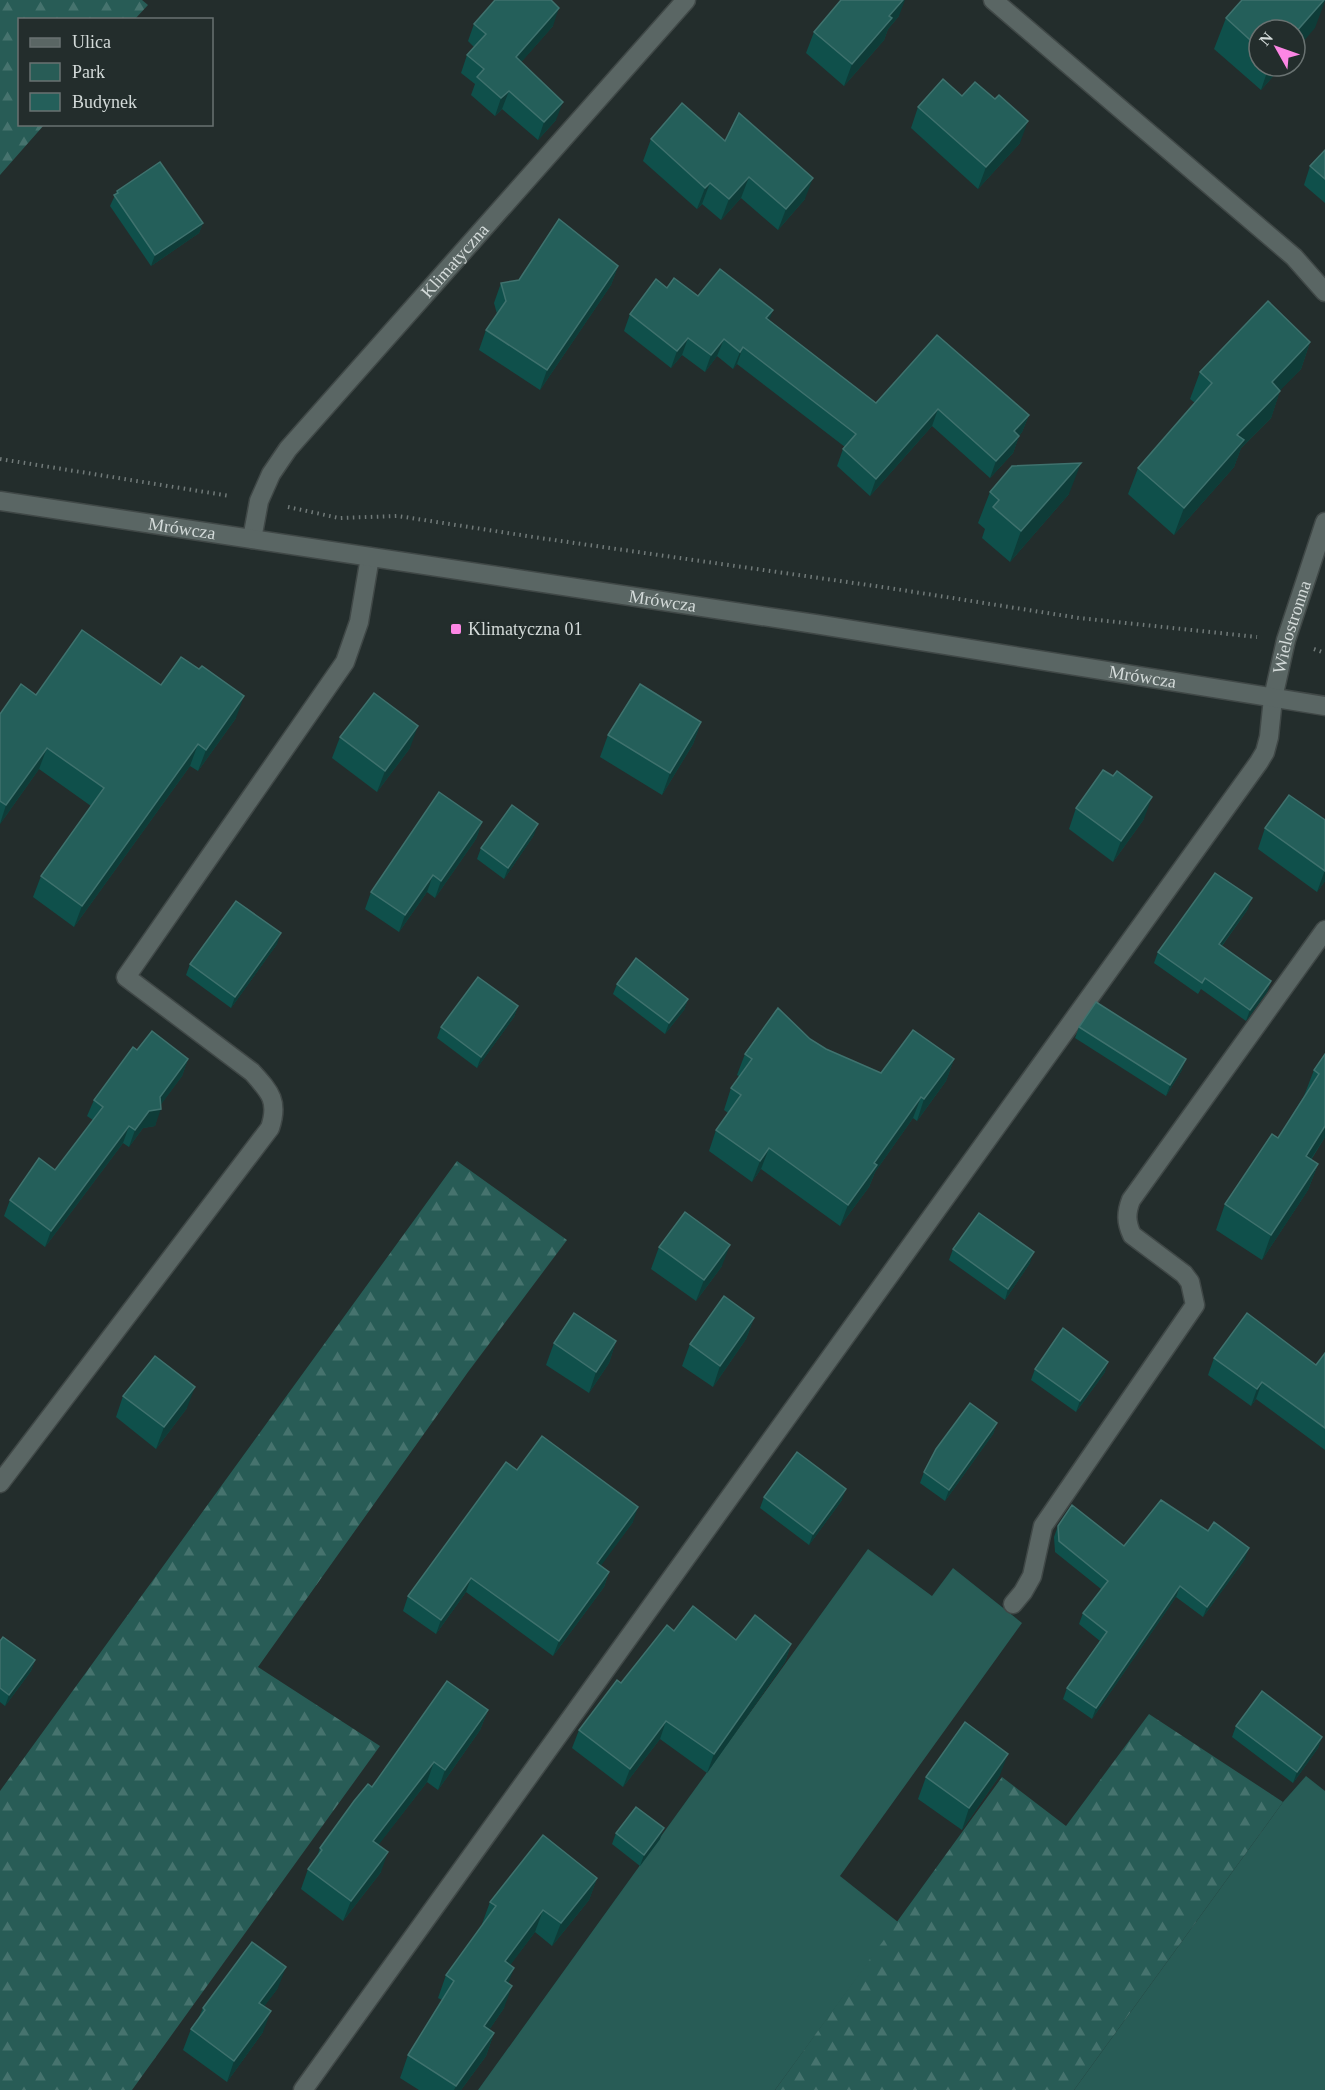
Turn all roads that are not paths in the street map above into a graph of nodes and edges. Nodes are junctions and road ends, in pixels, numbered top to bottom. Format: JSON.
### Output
{"nodes":[{"id":1,"x":686,"y":0,"type":"edge"},
{"id":2,"x":993,"y":0,"type":"edge"},
{"id":3,"x":1325,"y":292,"type":"edge"},
{"id":4,"x":0,"y":501,"type":"edge"},
{"id":5,"x":1325,"y":522,"type":"edge"},
{"id":6,"x":252,"y":539,"type":"junction"},
{"id":7,"x":370,"y":557,"type":"junction"},
{"id":8,"x":1273,"y":698,"type":"junction"},
{"id":9,"x":1325,"y":706,"type":"edge"},
{"id":10,"x":1325,"y":930,"type":"edge"},
{"id":11,"x":0,"y":1483,"type":"edge"},
{"id":12,"x":1013,"y":1604,"type":"dead end"},
{"id":13,"x":303,"y":2090,"type":"edge"}],
"edges":[{"from":1,"to":6,"type":"street","name":"Klimatyczna"},
{"from":2,"to":3,"type":"street"},
{"from":4,"to":6,"type":"street","name":"Mrówcza"},
{"from":5,"to":8,"type":"street","name":"Wielostronna"},
{"from":6,"to":7,"type":"street","name":"Mrówcza"},
{"from":7,"to":8,"type":"street","name":"Mrówcza"},
{"from":7,"to":11,"type":"street"},
{"from":8,"to":9,"type":"street","name":"Mrówcza"},
{"from":8,"to":13,"type":"street","name":"Wielostronna"},
{"from":10,"to":12,"type":"street"}]}
